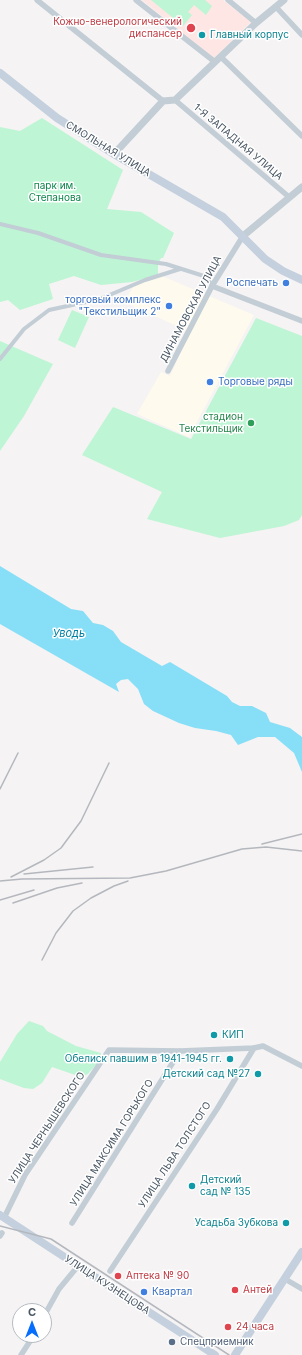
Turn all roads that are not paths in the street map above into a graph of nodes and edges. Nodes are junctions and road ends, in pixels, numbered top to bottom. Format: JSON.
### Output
{"nodes":[{"id":1,"x":37,"y":0,"type":"edge"},
{"id":2,"x":136,"y":0,"type":"edge"},
{"id":3,"x":228,"y":0,"type":"edge"},
{"id":4,"x":284,"y":0,"type":"edge"},
{"id":5,"x":276,"y":7,"type":"junction"},
{"id":6,"x":256,"y":23,"type":"junction"},
{"id":7,"x":302,"y":35,"type":"edge"},
{"id":8,"x":218,"y":59,"type":"junction"},
{"id":9,"x":0,"y":73,"type":"edge"},
{"id":10,"x":175,"y":100,"type":"junction"},
{"id":11,"x":163,"y":101,"type":"junction"},
{"id":12,"x":302,"y":136,"type":"edge"},
{"id":13,"x":114,"y":154,"type":"junction"},
{"id":14,"x":302,"y":187,"type":"edge"},
{"id":15,"x":289,"y":197,"type":"junction"},
{"id":16,"x":0,"y":224,"type":"edge"},
{"id":17,"x":243,"y":236,"type":"junction"},
{"id":18,"x":181,"y":269,"type":"junction"},
{"id":19,"x":302,"y":280,"type":"edge"},
{"id":20,"x":212,"y":286,"type":"junction"},
{"id":21,"x":302,"y":321,"type":"edge"},
{"id":22,"x":0,"y":359,"type":"edge"},
{"id":23,"x":168,"y":371,"type":"dead end"},
{"id":24,"x":254,"y":1048,"type":"junction"},
{"id":25,"x":180,"y":1051,"type":"junction"},
{"id":26,"x":302,"y":1066,"type":"edge"},
{"id":27,"x":2,"y":1216,"type":"edge"},
{"id":28,"x":72,"y":1223,"type":"dead end"},
{"id":29,"x":302,"y":1252,"type":"edge"},
{"id":30,"x":78,"y":1266,"type":"junction"},
{"id":31,"x":110,"y":1270,"type":"dead end"},
{"id":32,"x":286,"y":1279,"type":"junction"},
{"id":33,"x":302,"y":1289,"type":"edge"},
{"id":34,"x":51,"y":1303,"type":"edge"},
{"id":35,"x":29,"y":1343,"type":"edge"},
{"id":36,"x":21,"y":1355,"type":"edge"},
{"id":37,"x":215,"y":1355,"type":"edge"},
{"id":38,"x":235,"y":1355,"type":"edge"}],
"edges":[{"from":1,"to":11,"type":"street"},
{"from":2,"to":8,"type":"street"},
{"from":3,"to":6,"type":"street"},
{"from":4,"to":5,"type":"street"},
{"from":5,"to":6,"type":"street"},
{"from":5,"to":7,"type":"street"},
{"from":6,"to":8,"type":"street"},
{"from":8,"to":10,"type":"street"},
{"from":8,"to":12,"type":"street"},
{"from":9,"to":13,"type":"main road","name":"СМОЛЬНАЯ УЛИЦА"},
{"from":10,"to":11,"type":"street"},
{"from":10,"to":15,"type":"street","name":"1-Я ЗАПАДНАЯ УЛИЦА"},
{"from":11,"to":13,"type":"street"},
{"from":13,"to":17,"type":"main road","name":"СМОЛЬНАЯ УЛИЦА"},
{"from":14,"to":15,"type":"street"},
{"from":15,"to":17,"type":"street"},
{"from":16,"to":18,"type":"street"},
{"from":17,"to":19,"type":"main road","name":"СМОЛЬНАЯ УЛИЦА"},
{"from":17,"to":20,"type":"street","name":"ДИНАМОВСКАЯ УЛИЦА"},
{"from":18,"to":20,"type":"street"},
{"from":18,"to":22,"type":"street"},
{"from":20,"to":21,"type":"street"},
{"from":20,"to":23,"type":"street","name":"ДИНАМОВСКАЯ УЛИЦА"},
{"from":24,"to":25,"type":"street"},
{"from":24,"to":26,"type":"street"},
{"from":24,"to":31,"type":"street","name":"УЛИЦА ЛЬВА ТОЛСТОГО"},
{"from":25,"to":27,"type":"street","name":"УЛИЦА ЧЕРНЫШЕВСКОГО"},
{"from":25,"to":28,"type":"street","name":"УЛИЦА МАКСИМА ГОРЬКОГО"},
{"from":27,"to":30,"type":"main road","name":"УЛИЦА КУЗНЕЦОВА"},
{"from":29,"to":32,"type":"main road"},
{"from":30,"to":34,"type":"street"},
{"from":30,"to":37,"type":"main road","name":"УЛИЦА КУЗНЕЦОВА"},
{"from":32,"to":33,"type":"street"},
{"from":32,"to":38,"type":"main road"},
{"from":35,"to":36,"type":"street"}]}
